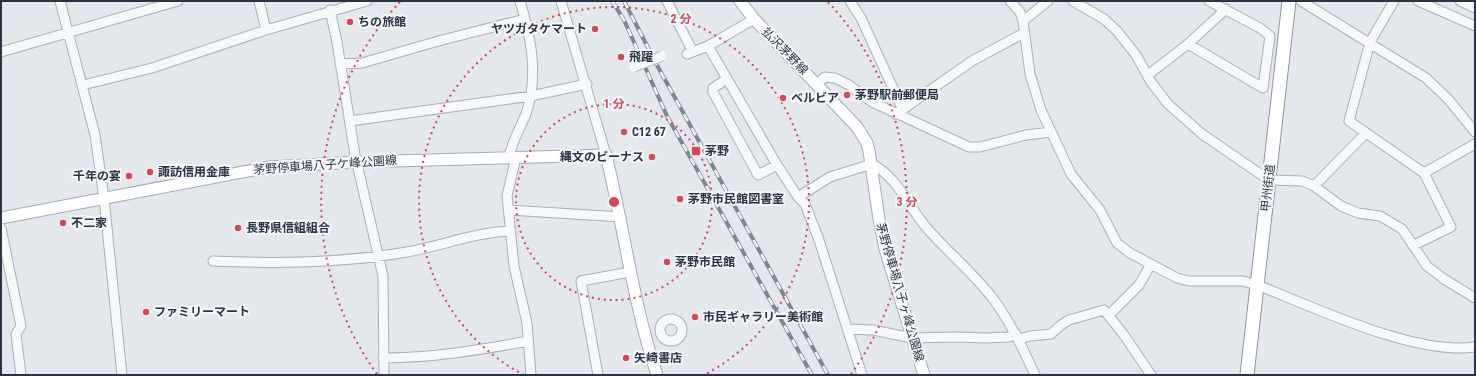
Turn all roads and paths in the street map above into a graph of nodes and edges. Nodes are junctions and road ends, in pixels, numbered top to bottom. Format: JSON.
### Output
{"nodes":[{"id":1,"x":60,"y":1,"type":"edge"},
{"id":2,"x":178,"y":1,"type":"edge"},
{"id":3,"x":259,"y":1,"type":"edge"},
{"id":4,"x":367,"y":1,"type":"edge"},
{"id":5,"x":520,"y":1,"type":"edge"},
{"id":6,"x":561,"y":1,"type":"edge"},
{"id":7,"x":667,"y":1,"type":"edge"},
{"id":8,"x":740,"y":1,"type":"edge"},
{"id":9,"x":850,"y":1,"type":"edge"},
{"id":10,"x":1010,"y":1,"type":"edge"},
{"id":11,"x":1048,"y":1,"type":"edge"},
{"id":12,"x":1073,"y":1,"type":"edge"},
{"id":13,"x":1209,"y":1,"type":"edge"},
{"id":14,"x":1288,"y":1,"type":"edge"},
{"id":15,"x":1301,"y":1,"type":"edge"},
{"id":16,"x":1394,"y":1,"type":"edge"},
{"id":17,"x":1418,"y":1,"type":"edge"},
{"id":18,"x":1460,"y":1,"type":"edge"},
{"id":19,"x":144,"y":5,"type":"edge"},
{"id":20,"x":1475,"y":8,"type":"edge"},
{"id":21,"x":1226,"y":9,"type":"junction"},
{"id":22,"x":330,"y":10,"type":"junction"},
{"id":23,"x":525,"y":19,"type":"junction"},
{"id":24,"x":754,"y":19,"type":"junction"},
{"id":25,"x":1023,"y":21,"type":"junction"},
{"id":26,"x":1475,"y":26,"type":"edge"},
{"id":27,"x":266,"y":30,"type":"junction"},
{"id":28,"x":68,"y":32,"type":"junction"},
{"id":29,"x":1024,"y":33,"type":"junction"},
{"id":30,"x":1370,"y":42,"type":"junction"},
{"id":31,"x":1188,"y":44,"type":"junction"},
{"id":32,"x":708,"y":46,"type":"junction"},
{"id":33,"x":1,"y":52,"type":"edge"},
{"id":34,"x":662,"y":56,"type":"dead end"},
{"id":35,"x":340,"y":64,"type":"junction"},
{"id":36,"x":634,"y":66,"type":"dead end"},
{"id":37,"x":1148,"y":75,"type":"junction"},
{"id":38,"x":727,"y":79,"type":"junction"},
{"id":39,"x":586,"y":84,"type":"junction"},
{"id":40,"x":817,"y":84,"type":"junction"},
{"id":41,"x":83,"y":85,"type":"junction"},
{"id":42,"x":531,"y":96,"type":"junction"},
{"id":43,"x":899,"y":111,"type":"junction"},
{"id":44,"x":350,"y":121,"type":"junction"},
{"id":45,"x":1052,"y":132,"type":"junction"},
{"id":46,"x":1475,"y":132,"type":"edge"},
{"id":47,"x":1366,"y":133,"type":"junction"},
{"id":48,"x":1475,"y":144,"type":"edge"},
{"id":49,"x":606,"y":155,"type":"junction"},
{"id":50,"x":513,"y":157,"type":"junction"},
{"id":51,"x":358,"y":162,"type":"junction"},
{"id":52,"x":872,"y":164,"type":"junction"},
{"id":53,"x":777,"y":165,"type":"junction"},
{"id":54,"x":1424,"y":173,"type":"junction"},
{"id":55,"x":1268,"y":180,"type":"junction"},
{"id":56,"x":1314,"y":186,"type":"junction"},
{"id":57,"x":798,"y":197,"type":"junction"},
{"id":58,"x":104,"y":198,"type":"junction"},
{"id":59,"x":509,"y":210,"type":"junction"},
{"id":60,"x":621,"y":217,"type":"junction"},
{"id":61,"x":1,"y":218,"type":"edge"},
{"id":62,"x":1,"y":228,"type":"edge"},
{"id":63,"x":511,"y":231,"type":"junction"},
{"id":64,"x":1414,"y":245,"type":"junction"},
{"id":65,"x":379,"y":256,"type":"junction"},
{"id":66,"x":213,"y":261,"type":"dead end"},
{"id":67,"x":1151,"y":264,"type":"junction"},
{"id":68,"x":630,"y":272,"type":"junction"},
{"id":69,"x":1257,"y":285,"type":"junction"},
{"id":70,"x":1475,"y":298,"type":"edge"},
{"id":71,"x":1109,"y":315,"type":"junction"},
{"id":72,"x":847,"y":329,"type":"junction"},
{"id":73,"x":1017,"y":337,"type":"junction"},
{"id":74,"x":912,"y":338,"type":"junction"},
{"id":75,"x":528,"y":341,"type":"junction"},
{"id":76,"x":1475,"y":347,"type":"edge"},
{"id":77,"x":383,"y":358,"type":"junction"},
{"id":78,"x":20,"y":375,"type":"edge"},
{"id":79,"x":122,"y":375,"type":"edge"},
{"id":80,"x":384,"y":375,"type":"edge"},
{"id":81,"x":531,"y":375,"type":"edge"},
{"id":82,"x":598,"y":375,"type":"edge"},
{"id":83,"x":657,"y":375,"type":"edge"},
{"id":84,"x":862,"y":375,"type":"edge"},
{"id":85,"x":924,"y":375,"type":"edge"},
{"id":86,"x":1035,"y":375,"type":"edge"},
{"id":87,"x":1151,"y":375,"type":"edge"},
{"id":88,"x":1247,"y":375,"type":"edge"}],
"edges":[{"from":1,"to":28,"type":"street"},
{"from":2,"to":19,"type":"street"},
{"from":3,"to":27,"type":"street"},
{"from":4,"to":22,"type":"street"},
{"from":5,"to":23,"type":"street"},
{"from":6,"to":39,"type":"street"},
{"from":7,"to":32,"type":"street"},
{"from":8,"to":24,"type":"main road","name":"払沢茅野線"},
{"from":9,"to":43,"type":"street"},
{"from":10,"to":25,"type":"street"},
{"from":11,"to":25,"type":"street"},
{"from":12,"to":37,"type":"street"},
{"from":13,"to":21,"type":"street"},
{"from":14,"to":55,"type":"highway","name":"甲州街道"},
{"from":15,"to":30,"type":"street"},
{"from":16,"to":30,"type":"street"},
{"from":17,"to":26,"type":"street"},
{"from":18,"to":20,"type":"street"},
{"from":19,"to":28,"type":"street"},
{"from":21,"to":31,"type":"street"},
{"from":21,"to":31,"type":"street"},
{"from":22,"to":27,"type":"street"},
{"from":22,"to":35,"type":"street"},
{"from":23,"to":35,"type":"street"},
{"from":23,"to":42,"type":"street"},
{"from":24,"to":32,"type":"street"},
{"from":24,"to":40,"type":"main road","name":"払沢茅野線"},
{"from":25,"to":29,"type":"street"},
{"from":27,"to":41,"type":"street"},
{"from":28,"to":33,"type":"street"},
{"from":28,"to":41,"type":"street"},
{"from":29,"to":43,"type":"street"},
{"from":29,"to":45,"type":"street"},
{"from":30,"to":46,"type":"street"},
{"from":30,"to":47,"type":"street"},
{"from":31,"to":37,"type":"street"},
{"from":32,"to":38,"type":"street"},
{"from":34,"to":36,"type":"street","bridge":true},
{"from":35,"to":44,"type":"street"},
{"from":37,"to":55,"type":"street"},
{"from":38,"to":53,"type":"street"},
{"from":38,"to":53,"type":"street"},
{"from":39,"to":42,"type":"street"},
{"from":39,"to":49,"type":"street"},
{"from":40,"to":43,"type":"street"},
{"from":40,"to":52,"type":"main road","name":"茅野停車場八子ヶ峰公園線"},
{"from":41,"to":58,"type":"street"},
{"from":42,"to":44,"type":"street"},
{"from":42,"to":50,"type":"street"},
{"from":43,"to":45,"type":"street"},
{"from":44,"to":51,"type":"street"},
{"from":45,"to":67,"type":"street"},
{"from":47,"to":54,"type":"street"},
{"from":47,"to":56,"type":"street"},
{"from":48,"to":54,"type":"street"},
{"from":49,"to":50,"type":"main road","name":"茅野停車場八子ケ峰公園線"},
{"from":49,"to":60,"type":"main road"},
{"from":50,"to":51,"type":"main road","name":"茅野停車場八子ケ峰公園線"},
{"from":50,"to":59,"type":"street"},
{"from":51,"to":58,"type":"main road","name":"茅野停車場八子ケ峰公園線"},
{"from":51,"to":65,"type":"street"},
{"from":52,"to":57,"type":"street"},
{"from":52,"to":73,"type":"street"},
{"from":52,"to":74,"type":"main road","name":"茅野停車場八子ヶ峰公園線"},
{"from":53,"to":57,"type":"street"},
{"from":54,"to":64,"type":"street"},
{"from":55,"to":56,"type":"street"},
{"from":55,"to":69,"type":"highway","name":"甲州街道"},
{"from":56,"to":64,"type":"street"},
{"from":57,"to":72,"type":"street"},
{"from":58,"to":61,"type":"main road","name":"茅野停車場八子ケ峰公園線"},
{"from":58,"to":79,"type":"street"},
{"from":59,"to":60,"type":"street"},
{"from":59,"to":63,"type":"street"},
{"from":60,"to":68,"type":"main road"},
{"from":62,"to":78,"type":"street"},
{"from":63,"to":65,"type":"street"},
{"from":63,"to":75,"type":"street"},
{"from":64,"to":70,"type":"street"},
{"from":65,"to":66,"type":"street"},
{"from":65,"to":77,"type":"street"},
{"from":67,"to":69,"type":"street"},
{"from":67,"to":71,"type":"street"},
{"from":68,"to":82,"type":"street"},
{"from":68,"to":83,"type":"main road"},
{"from":69,"to":76,"type":"street"},
{"from":69,"to":88,"type":"highway","name":"甲州街道"},
{"from":71,"to":73,"type":"street"},
{"from":71,"to":87,"type":"street"},
{"from":72,"to":74,"type":"street"},
{"from":72,"to":84,"type":"street"},
{"from":73,"to":74,"type":"street"},
{"from":73,"to":86,"type":"street"},
{"from":74,"to":85,"type":"main road","name":"茅野停車場八子ヶ峰公園線"},
{"from":75,"to":77,"type":"street"},
{"from":75,"to":81,"type":"street"},
{"from":77,"to":80,"type":"street"}]}
